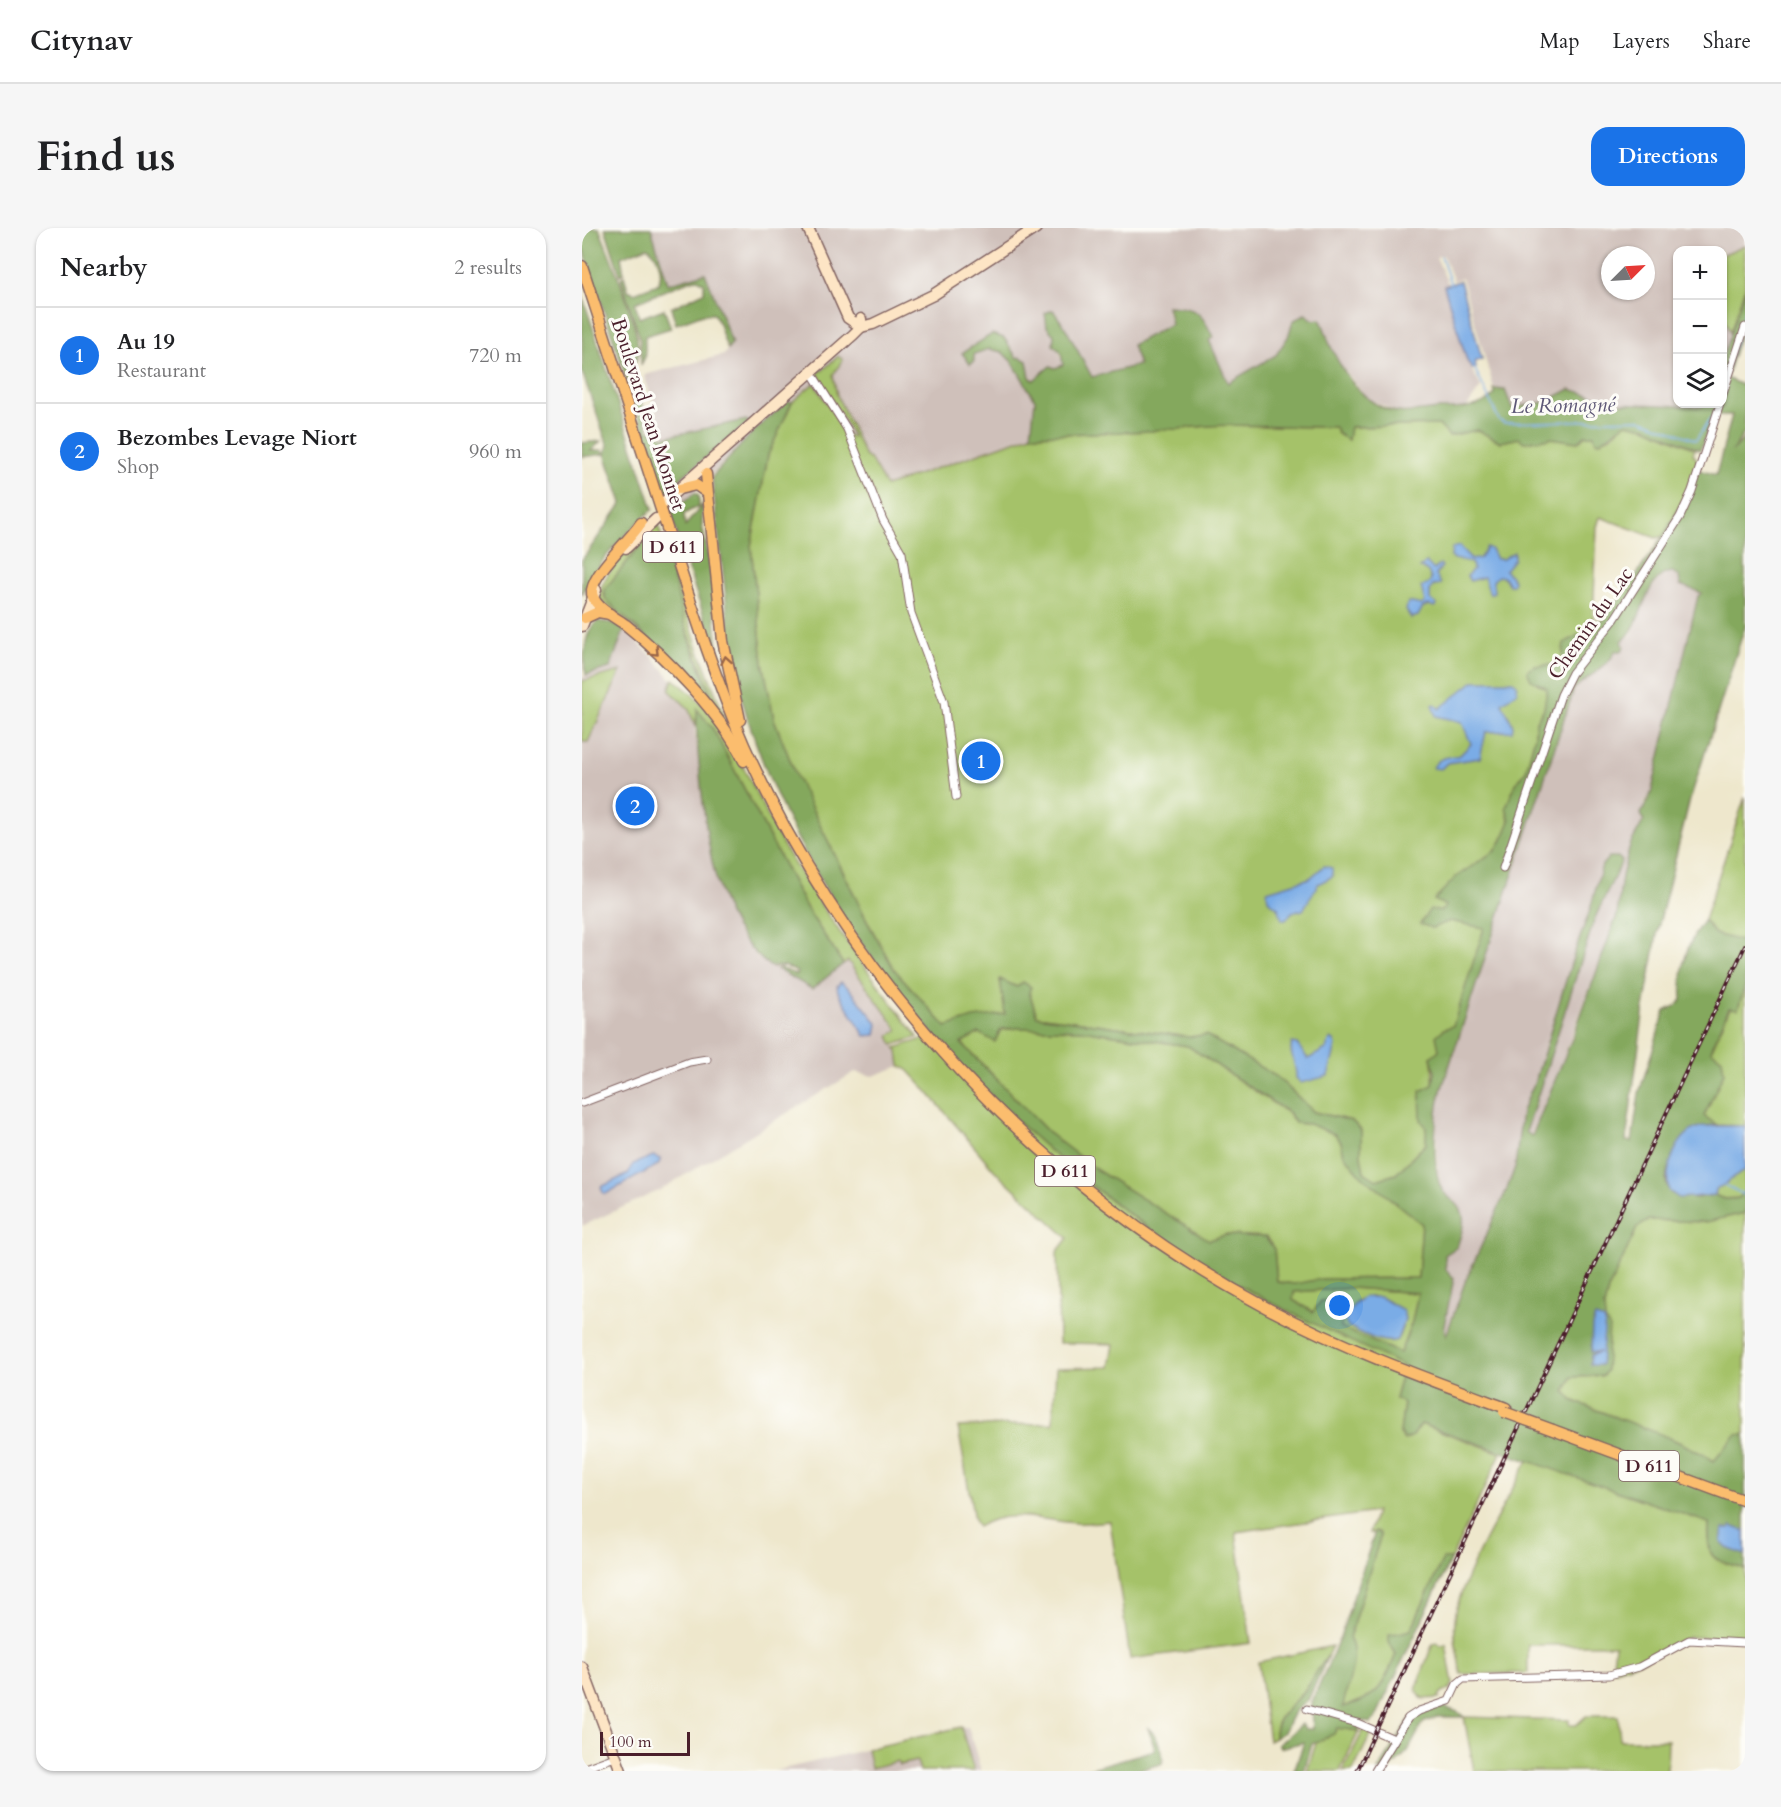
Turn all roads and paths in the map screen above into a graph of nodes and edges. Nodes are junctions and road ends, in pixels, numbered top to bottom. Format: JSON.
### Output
{"nodes":[{"id":1,"x":808,"y":228,"type":"edge"},
{"id":2,"x":1036,"y":228,"type":"edge"},
{"id":3,"x":582,"y":266,"type":"edge"},
{"id":4,"x":582,"y":279,"type":"edge"},
{"id":5,"x":582,"y":285,"type":"edge"},
{"id":6,"x":594,"y":315,"type":"junction"},
{"id":7,"x":854,"y":326,"type":"junction"},
{"id":8,"x":1745,"y":327,"type":"edge"},
{"id":9,"x":811,"y":372,"type":"junction"},
{"id":10,"x":1727,"y":382,"type":"edge"},
{"id":11,"x":1719,"y":408,"type":"edge"},
{"id":12,"x":740,"y":437,"type":"junction"},
{"id":13,"x":706,"y":474,"type":"junction"},
{"id":14,"x":694,"y":484,"type":"junction"},
{"id":15,"x":679,"y":489,"type":"junction"},
{"id":16,"x":706,"y":492,"type":"junction"},
{"id":17,"x":641,"y":523,"type":"junction"},
{"id":18,"x":593,"y":596,"type":"junction"},
{"id":19,"x":610,"y":615,"type":"junction"},
{"id":20,"x":583,"y":617,"type":"edge"},
{"id":21,"x":756,"y":775,"type":"junction"},
{"id":22,"x":956,"y":797,"type":"dead end"},
{"id":23,"x":1503,"y":868,"type":"dead end"},
{"id":24,"x":707,"y":1059,"type":"dead end"},
{"id":25,"x":582,"y":1103,"type":"edge"},
{"id":26,"x":1553,"y":1428,"type":"junction"},
{"id":27,"x":1745,"y":1499,"type":"edge"},
{"id":28,"x":1745,"y":1643,"type":"edge"},
{"id":29,"x":582,"y":1667,"type":"edge"},
{"id":30,"x":1311,"y":1710,"type":"dead end"},
{"id":31,"x":1394,"y":1739,"type":"junction"},
{"id":32,"x":615,"y":1757,"type":"junction"},
{"id":33,"x":582,"y":1769,"type":"edge"},
{"id":34,"x":621,"y":1771,"type":"edge"},
{"id":35,"x":1375,"y":1771,"type":"edge"}],
"edges":[{"from":1,"to":7,"type":"street"},
{"from":2,"to":7,"type":"street"},
{"from":3,"to":21,"type":"main road","name":"Boulevard Jean Monnet","number":"D 611"},
{"from":4,"to":6,"type":"main road","name":"Boulevard Jean Monnet","number":"D 611"},
{"from":5,"to":6,"type":"main road"},
{"from":6,"to":21,"type":"main road","name":"Boulevard Jean Monnet","number":"D 611"},
{"from":7,"to":9,"type":"street"},
{"from":8,"to":10,"type":"street"},
{"from":9,"to":12,"type":"street"},
{"from":9,"to":22,"type":"street"},
{"from":11,"to":23,"type":"street","name":"Chemin du Lac"},
{"from":12,"to":13,"type":"street"},
{"from":12,"to":15,"type":"street"},
{"from":13,"to":14,"type":"street"},
{"from":13,"to":16,"type":"main road"},
{"from":14,"to":15,"type":"main road"},
{"from":14,"to":15,"type":"street"},
{"from":14,"to":16,"type":"main road"},
{"from":21,"to":16,"type":"main road","one_way":true},
{"from":17,"to":18,"type":"main road"},
{"from":17,"to":18,"type":"street"},
{"from":17,"to":20,"type":"street"},
{"from":18,"to":19,"type":"main road"},
{"from":18,"to":20,"type":"street"},
{"from":19,"to":20,"type":"main road"},
{"from":19,"to":21,"type":"main road","one_way":true},
{"from":21,"to":26,"type":"main road","name":"Boulevard Jean Monnet","number":"D 611","bridge":true},
{"from":24,"to":25,"type":"street"},
{"from":26,"to":27,"type":"main road","number":"D 611"},
{"from":26,"to":27,"type":"main road","number":"D 611"},
{"from":28,"to":31,"type":"street"},
{"from":29,"to":32,"type":"street"},
{"from":30,"to":31,"type":"street"},
{"from":31,"to":35,"type":"street"},
{"from":32,"to":33,"type":"street"},
{"from":32,"to":34,"type":"street"}]}
